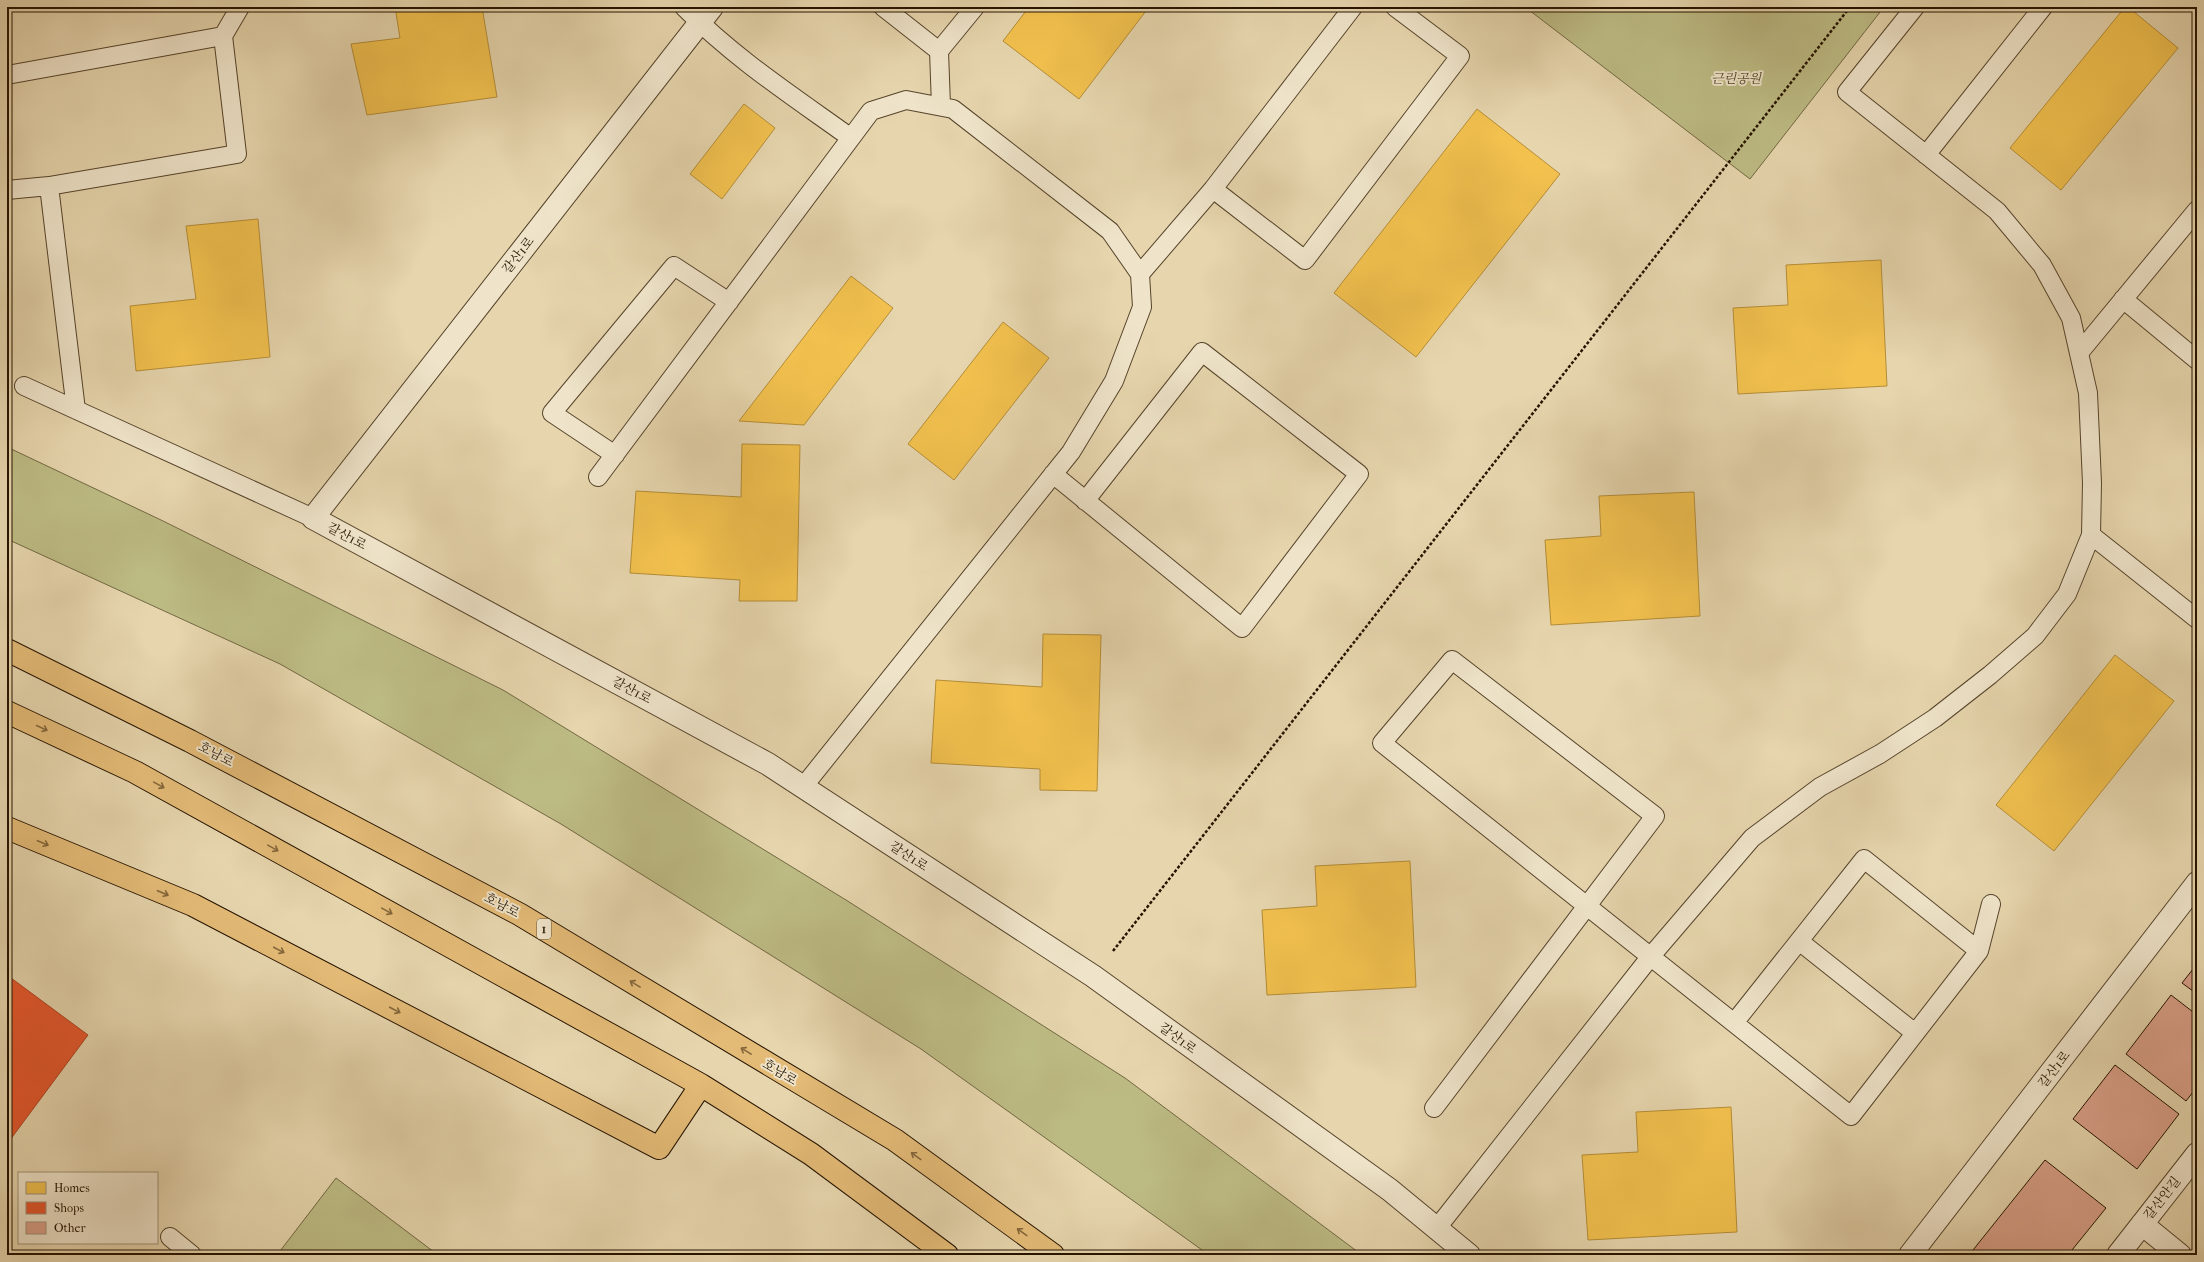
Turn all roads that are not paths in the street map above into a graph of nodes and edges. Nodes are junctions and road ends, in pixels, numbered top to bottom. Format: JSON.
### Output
{"nodes":[{"id":1,"x":240,"y":7,"type":"edge"},
{"id":2,"x":684,"y":7,"type":"edge"},
{"id":3,"x":883,"y":7,"type":"edge"},
{"id":4,"x":974,"y":7,"type":"edge"},
{"id":5,"x":1353,"y":7,"type":"edge"},
{"id":6,"x":1395,"y":7,"type":"edge"},
{"id":7,"x":1915,"y":7,"type":"edge"},
{"id":8,"x":2043,"y":7,"type":"edge"},
{"id":9,"x":706,"y":15,"type":"edge"},
{"id":10,"x":222,"y":36,"type":"junction"},
{"id":11,"x":940,"y":51,"type":"junction"},
{"id":12,"x":7,"y":75,"type":"edge"},
{"id":13,"x":941,"y":106,"type":"junction"},
{"id":14,"x":851,"y":138,"type":"junction"},
{"id":15,"x":1926,"y":155,"type":"junction"},
{"id":16,"x":49,"y":186,"type":"junction"},
{"id":17,"x":1213,"y":189,"type":"junction"},
{"id":18,"x":7,"y":190,"type":"edge"},
{"id":19,"x":2197,"y":210,"type":"edge"},
{"id":20,"x":1140,"y":274,"type":"junction"},
{"id":21,"x":2123,"y":299,"type":"junction"},
{"id":22,"x":729,"y":302,"type":"junction"},
{"id":23,"x":2079,"y":353,"type":"junction"},
{"id":24,"x":2197,"y":360,"type":"edge"},
{"id":25,"x":24,"y":386,"type":"dead end"},
{"id":26,"x":76,"y":410,"type":"junction"},
{"id":27,"x":615,"y":455,"type":"junction"},
{"id":28,"x":1053,"y":474,"type":"junction"},
{"id":29,"x":598,"y":478,"type":"dead end"},
{"id":30,"x":1085,"y":501,"type":"junction"},
{"id":31,"x":312,"y":518,"type":"junction"},
{"id":32,"x":2091,"y":535,"type":"junction"},
{"id":33,"x":2197,"y":619,"type":"edge"},
{"id":34,"x":7,"y":650,"type":"edge"},
{"id":35,"x":7,"y":712,"type":"edge"},
{"id":36,"x":803,"y":786,"type":"junction"},
{"id":37,"x":7,"y":828,"type":"edge"},
{"id":38,"x":2197,"y":883,"type":"edge"},
{"id":39,"x":1991,"y":904,"type":"dead end"},
{"id":40,"x":1587,"y":906,"type":"junction"},
{"id":41,"x":1799,"y":941,"type":"junction"},
{"id":42,"x":1979,"y":951,"type":"junction"},
{"id":43,"x":1651,"y":956,"type":"junction"},
{"id":44,"x":1734,"y":1023,"type":"junction"},
{"id":45,"x":1915,"y":1033,"type":"junction"},
{"id":46,"x":701,"y":1085,"type":"junction"},
{"id":47,"x":1434,"y":1108,"type":"dead end"},
{"id":48,"x":2197,"y":1154,"type":"edge"},
{"id":49,"x":2142,"y":1224,"type":"junction"},
{"id":50,"x":1437,"y":1228,"type":"junction"},
{"id":51,"x":170,"y":1237,"type":"dead end"},
{"id":52,"x":192,"y":1255,"type":"edge"},
{"id":53,"x":947,"y":1255,"type":"edge"},
{"id":54,"x":1053,"y":1255,"type":"edge"},
{"id":55,"x":1469,"y":1255,"type":"edge"},
{"id":56,"x":1910,"y":1255,"type":"edge"},
{"id":57,"x":2118,"y":1255,"type":"edge"},
{"id":58,"x":2180,"y":1255,"type":"edge"}],
"edges":[{"from":1,"to":10,"type":"lane"},
{"from":2,"to":9,"type":"lane"},
{"from":3,"to":11,"type":"lane"},
{"from":4,"to":11,"type":"lane"},
{"from":5,"to":17,"type":"lane"},
{"from":6,"to":17,"type":"lane"},
{"from":7,"to":15,"type":"lane"},
{"from":8,"to":15,"type":"lane"},
{"from":9,"to":14,"type":"lane"},
{"from":9,"to":31,"type":"street","name":"갈산1로"},
{"from":10,"to":12,"type":"lane"},
{"from":10,"to":16,"type":"lane"},
{"from":11,"to":13,"type":"lane"},
{"from":13,"to":14,"type":"lane"},
{"from":13,"to":20,"type":"lane"},
{"from":14,"to":22,"type":"lane"},
{"from":15,"to":23,"type":"lane"},
{"from":16,"to":18,"type":"lane"},
{"from":16,"to":26,"type":"lane"},
{"from":17,"to":20,"type":"lane"},
{"from":19,"to":21,"type":"lane"},
{"from":20,"to":28,"type":"lane"},
{"from":21,"to":23,"type":"lane"},
{"from":21,"to":24,"type":"lane"},
{"from":22,"to":27,"type":"lane"},
{"from":22,"to":27,"type":"lane"},
{"from":23,"to":32,"type":"lane"},
{"from":25,"to":26,"type":"lane"},
{"from":26,"to":31,"type":"lane"},
{"from":27,"to":29,"type":"lane"},
{"from":28,"to":30,"type":"lane"},
{"from":28,"to":36,"type":"lane"},
{"from":30,"to":30,"type":"lane"},
{"from":31,"to":36,"type":"street","name":"갈산1로"},
{"from":32,"to":33,"type":"lane"},
{"from":32,"to":43,"type":"lane"},
{"from":54,"to":34,"type":"highway","name":"호남로","number":"1","one_way":true},
{"from":35,"to":46,"type":"highway","one_way":true},
{"from":36,"to":50,"type":"street","name":"갈산1로"},
{"from":37,"to":46,"type":"highway","one_way":true},
{"from":38,"to":56,"type":"street","name":"갈산1로"},
{"from":39,"to":42,"type":"lane"},
{"from":40,"to":40,"type":"lane"},
{"from":40,"to":43,"type":"lane"},
{"from":40,"to":47,"type":"lane"},
{"from":41,"to":42,"type":"lane"},
{"from":41,"to":44,"type":"lane"},
{"from":41,"to":45,"type":"lane"},
{"from":42,"to":45,"type":"lane"},
{"from":43,"to":44,"type":"lane"},
{"from":43,"to":50,"type":"lane"},
{"from":44,"to":45,"type":"lane"},
{"from":46,"to":53,"type":"highway"},
{"from":48,"to":49,"type":"street","name":"갈산안길"},
{"from":49,"to":57,"type":"street","name":"갈산안길"},
{"from":49,"to":58,"type":"street","name":"갈산안길"},
{"from":50,"to":55,"type":"street","name":"갈산1로"},
{"from":51,"to":52,"type":"lane"}]}
